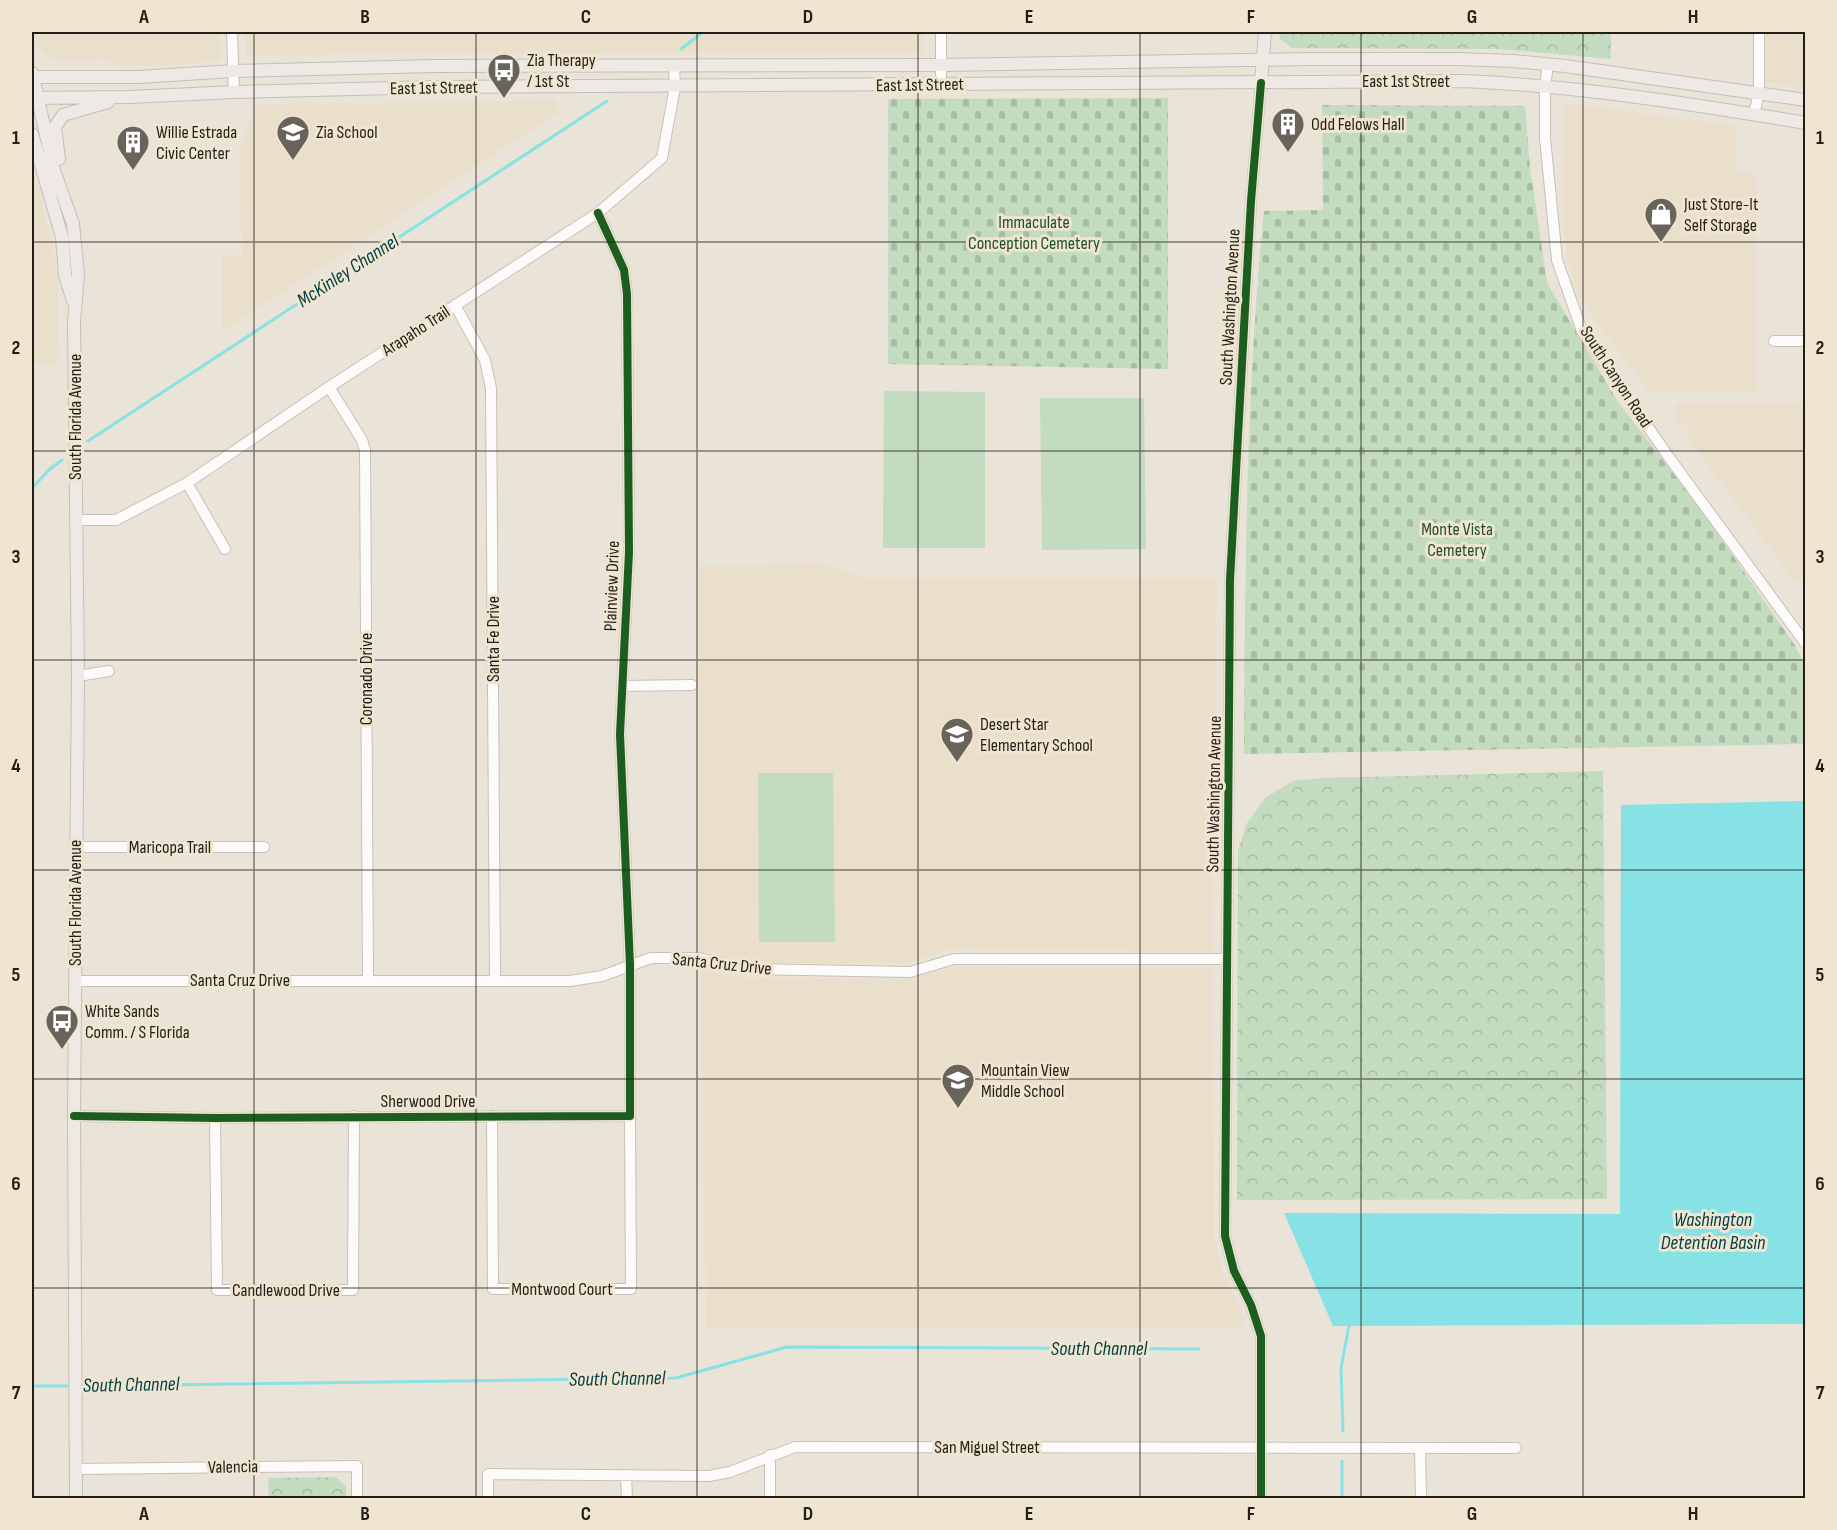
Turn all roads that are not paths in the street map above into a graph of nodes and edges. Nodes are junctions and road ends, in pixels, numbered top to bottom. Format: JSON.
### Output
{"nodes":[{"id":1,"x":232,"y":32,"type":"edge"},
{"id":2,"x":941,"y":32,"type":"edge"},
{"id":3,"x":1265,"y":32,"type":"edge"},
{"id":4,"x":1759,"y":32,"type":"edge"},
{"id":5,"x":1262,"y":61,"type":"junction"},
{"id":6,"x":674,"y":65,"type":"junction"},
{"id":7,"x":805,"y":65,"type":"junction"},
{"id":8,"x":942,"y":65,"type":"junction"},
{"id":9,"x":1548,"y":65,"type":"junction"},
{"id":10,"x":232,"y":71,"type":"junction"},
{"id":11,"x":32,"y":76,"type":"edge"},
{"id":12,"x":1261,"y":83,"type":"junction"},
{"id":13,"x":941,"y":84,"type":"junction"},
{"id":14,"x":804,"y":86,"type":"junction"},
{"id":15,"x":1545,"y":86,"type":"junction"},
{"id":16,"x":675,"y":87,"type":"junction"},
{"id":17,"x":234,"y":92,"type":"junction"},
{"id":18,"x":1759,"y":93,"type":"junction"},
{"id":19,"x":130,"y":97,"type":"junction"},
{"id":20,"x":34,"y":98,"type":"edge"},
{"id":21,"x":1806,"y":100,"type":"edge"},
{"id":22,"x":1754,"y":114,"type":"junction"},
{"id":23,"x":1806,"y":123,"type":"edge"},
{"id":24,"x":32,"y":134,"type":"edge"},
{"id":25,"x":598,"y":213,"type":"junction"},
{"id":26,"x":73,"y":224,"type":"junction"},
{"id":27,"x":455,"y":305,"type":"junction"},
{"id":28,"x":74,"y":307,"type":"junction"},
{"id":29,"x":1774,"y":340,"type":"dead end"},
{"id":30,"x":1806,"y":341,"type":"edge"},
{"id":31,"x":329,"y":387,"type":"junction"},
{"id":32,"x":187,"y":483,"type":"junction"},
{"id":33,"x":75,"y":520,"type":"junction"},
{"id":34,"x":225,"y":549,"type":"dead end"},
{"id":35,"x":1800,"y":630,"type":"edge"},
{"id":36,"x":1806,"y":644,"type":"edge"},
{"id":37,"x":108,"y":671,"type":"dead end"},
{"id":38,"x":78,"y":676,"type":"junction"},
{"id":39,"x":692,"y":685,"type":"dead end"},
{"id":40,"x":622,"y":686,"type":"junction"},
{"id":41,"x":264,"y":847,"type":"dead end"},
{"id":42,"x":75,"y":848,"type":"junction"},
{"id":43,"x":1227,"y":959,"type":"junction"},
{"id":44,"x":630,"y":965,"type":"junction"},
{"id":45,"x":368,"y":980,"type":"junction"},
{"id":46,"x":495,"y":980,"type":"junction"},
{"id":47,"x":75,"y":981,"type":"junction"},
{"id":48,"x":74,"y":1116,"type":"junction"},
{"id":49,"x":354,"y":1116,"type":"junction"},
{"id":50,"x":492,"y":1116,"type":"junction"},
{"id":51,"x":630,"y":1116,"type":"junction"},
{"id":52,"x":214,"y":1118,"type":"junction"},
{"id":53,"x":1262,"y":1447,"type":"junction"},
{"id":54,"x":1420,"y":1448,"type":"junction"},
{"id":55,"x":1516,"y":1448,"type":"dead end"},
{"id":56,"x":770,"y":1455,"type":"junction"},
{"id":57,"x":76,"y":1469,"type":"junction"},
{"id":58,"x":626,"y":1475,"type":"junction"},
{"id":59,"x":76,"y":1498,"type":"edge"},
{"id":60,"x":357,"y":1498,"type":"edge"},
{"id":61,"x":488,"y":1498,"type":"edge"},
{"id":62,"x":627,"y":1498,"type":"edge"},
{"id":63,"x":770,"y":1498,"type":"edge"},
{"id":64,"x":1262,"y":1498,"type":"edge"},
{"id":65,"x":1421,"y":1498,"type":"edge"}],
"edges":[{"from":1,"to":10,"type":"street"},
{"from":2,"to":8,"type":"street"},
{"from":3,"to":5,"type":"main road"},
{"from":4,"to":18,"type":"street"},
{"from":5,"to":8,"type":"main road","name":"East 1st Street"},
{"from":5,"to":9,"type":"main road","name":"East 1st Street"},
{"from":5,"to":12,"type":"main road"},
{"from":6,"to":7,"type":"main road","name":"East 1st Street"},
{"from":6,"to":10,"type":"main road","name":"East 1st Street"},
{"from":6,"to":16,"type":"street","name":"Arapaho Trail"},
{"from":7,"to":8,"type":"main road","name":"East 1st Street"},
{"from":7,"to":14,"type":"street"},
{"from":8,"to":13,"type":"street"},
{"from":9,"to":15,"type":"street","name":"South Canyon Road"},
{"from":9,"to":18,"type":"main road","name":"East 1st Street"},
{"from":10,"to":11,"type":"main road","name":"East 1st Street"},
{"from":10,"to":17,"type":"street"},
{"from":11,"to":20,"type":"main road","name":"South Florida Avenue"},
{"from":12,"to":13,"type":"main road","name":"East 1st Street"},
{"from":12,"to":15,"type":"main road","name":"East 1st Street"},
{"from":12,"to":43,"type":"street","name":"South Washington Avenue"},
{"from":13,"to":14,"type":"main road","name":"East 1st Street"},
{"from":14,"to":16,"type":"main road","name":"East 1st Street"},
{"from":15,"to":22,"type":"main road","name":"East 1st Street"},
{"from":15,"to":35,"type":"street","name":"South Canyon Road"},
{"from":16,"to":17,"type":"main road","name":"East 1st Street"},
{"from":16,"to":25,"type":"street","name":"Arapaho Trail"},
{"from":17,"to":19,"type":"main road","name":"East 1st Street"},
{"from":18,"to":21,"type":"main road","name":"East 1st Street"},
{"from":18,"to":22,"type":"street"},
{"from":19,"to":20,"type":"main road","name":"East 1st Street"},
{"from":19,"to":26,"type":"main road"},
{"from":20,"to":26,"type":"main road","name":"South Florida Avenue"},
{"from":22,"to":23,"type":"main road","name":"East 1st Street"},
{"from":24,"to":28,"type":"main road","name":"South Florida Avenue"},
{"from":25,"to":27,"type":"street","name":"Arapaho Trail"},
{"from":25,"to":40,"type":"street","name":"Plainview Drive"},
{"from":26,"to":28,"type":"main road","name":"South Florida Avenue"},
{"from":27,"to":31,"type":"street","name":"Arapaho Trail"},
{"from":27,"to":46,"type":"street","name":"Santa Fe Drive"},
{"from":28,"to":33,"type":"main road","name":"South Florida Avenue"},
{"from":29,"to":30,"type":"street"},
{"from":31,"to":32,"type":"street","name":"Arapaho Trail"},
{"from":31,"to":45,"type":"street","name":"Coronado Drive"},
{"from":32,"to":33,"type":"street","name":"Arapaho Trail"},
{"from":32,"to":34,"type":"street"},
{"from":33,"to":38,"type":"main road","name":"South Florida Avenue"},
{"from":35,"to":36,"type":"street","name":"South Canyon Road"},
{"from":37,"to":38,"type":"street"},
{"from":38,"to":42,"type":"main road","name":"South Florida Avenue"},
{"from":39,"to":40,"type":"street"},
{"from":40,"to":44,"type":"street","name":"Plainview Drive"},
{"from":41,"to":42,"type":"street","name":"Maricopa Trail"},
{"from":42,"to":47,"type":"main road","name":"South Florida Avenue"},
{"from":43,"to":44,"type":"street","name":"Santa Cruz Drive"},
{"from":43,"to":53,"type":"street","name":"South Washington Avenue"},
{"from":44,"to":46,"type":"street","name":"Santa Cruz Drive"},
{"from":44,"to":51,"type":"street"},
{"from":45,"to":46,"type":"street","name":"Santa Cruz Drive"},
{"from":45,"to":47,"type":"street","name":"Santa Cruz Drive"},
{"from":47,"to":48,"type":"main road","name":"South Florida Avenue"},
{"from":48,"to":52,"type":"street","name":"Sherwood Drive"},
{"from":48,"to":57,"type":"main road","name":"South Florida Avenue"},
{"from":49,"to":50,"type":"street","name":"Sherwood Drive"},
{"from":49,"to":52,"type":"street","name":"Sherwood Drive"},
{"from":49,"to":52,"type":"street","name":"Candlewood Drive"},
{"from":50,"to":51,"type":"street","name":"Sherwood Drive"},
{"from":50,"to":51,"type":"street","name":"Montwood Court"},
{"from":53,"to":54,"type":"street","name":"San Miguel Street"},
{"from":53,"to":56,"type":"street","name":"San Miguel Street"},
{"from":53,"to":64,"type":"street","name":"South Washington Avenue"},
{"from":54,"to":55,"type":"street","name":"San Miguel Street"},
{"from":54,"to":65,"type":"street"},
{"from":56,"to":58,"type":"street","name":"San Miguel Street"},
{"from":56,"to":63,"type":"street"},
{"from":57,"to":59,"type":"main road","name":"South Florida Avenue"},
{"from":57,"to":60,"type":"street","name":"Valencia"},
{"from":58,"to":61,"type":"street","name":"San Miguel Street"},
{"from":58,"to":62,"type":"street"}]}
